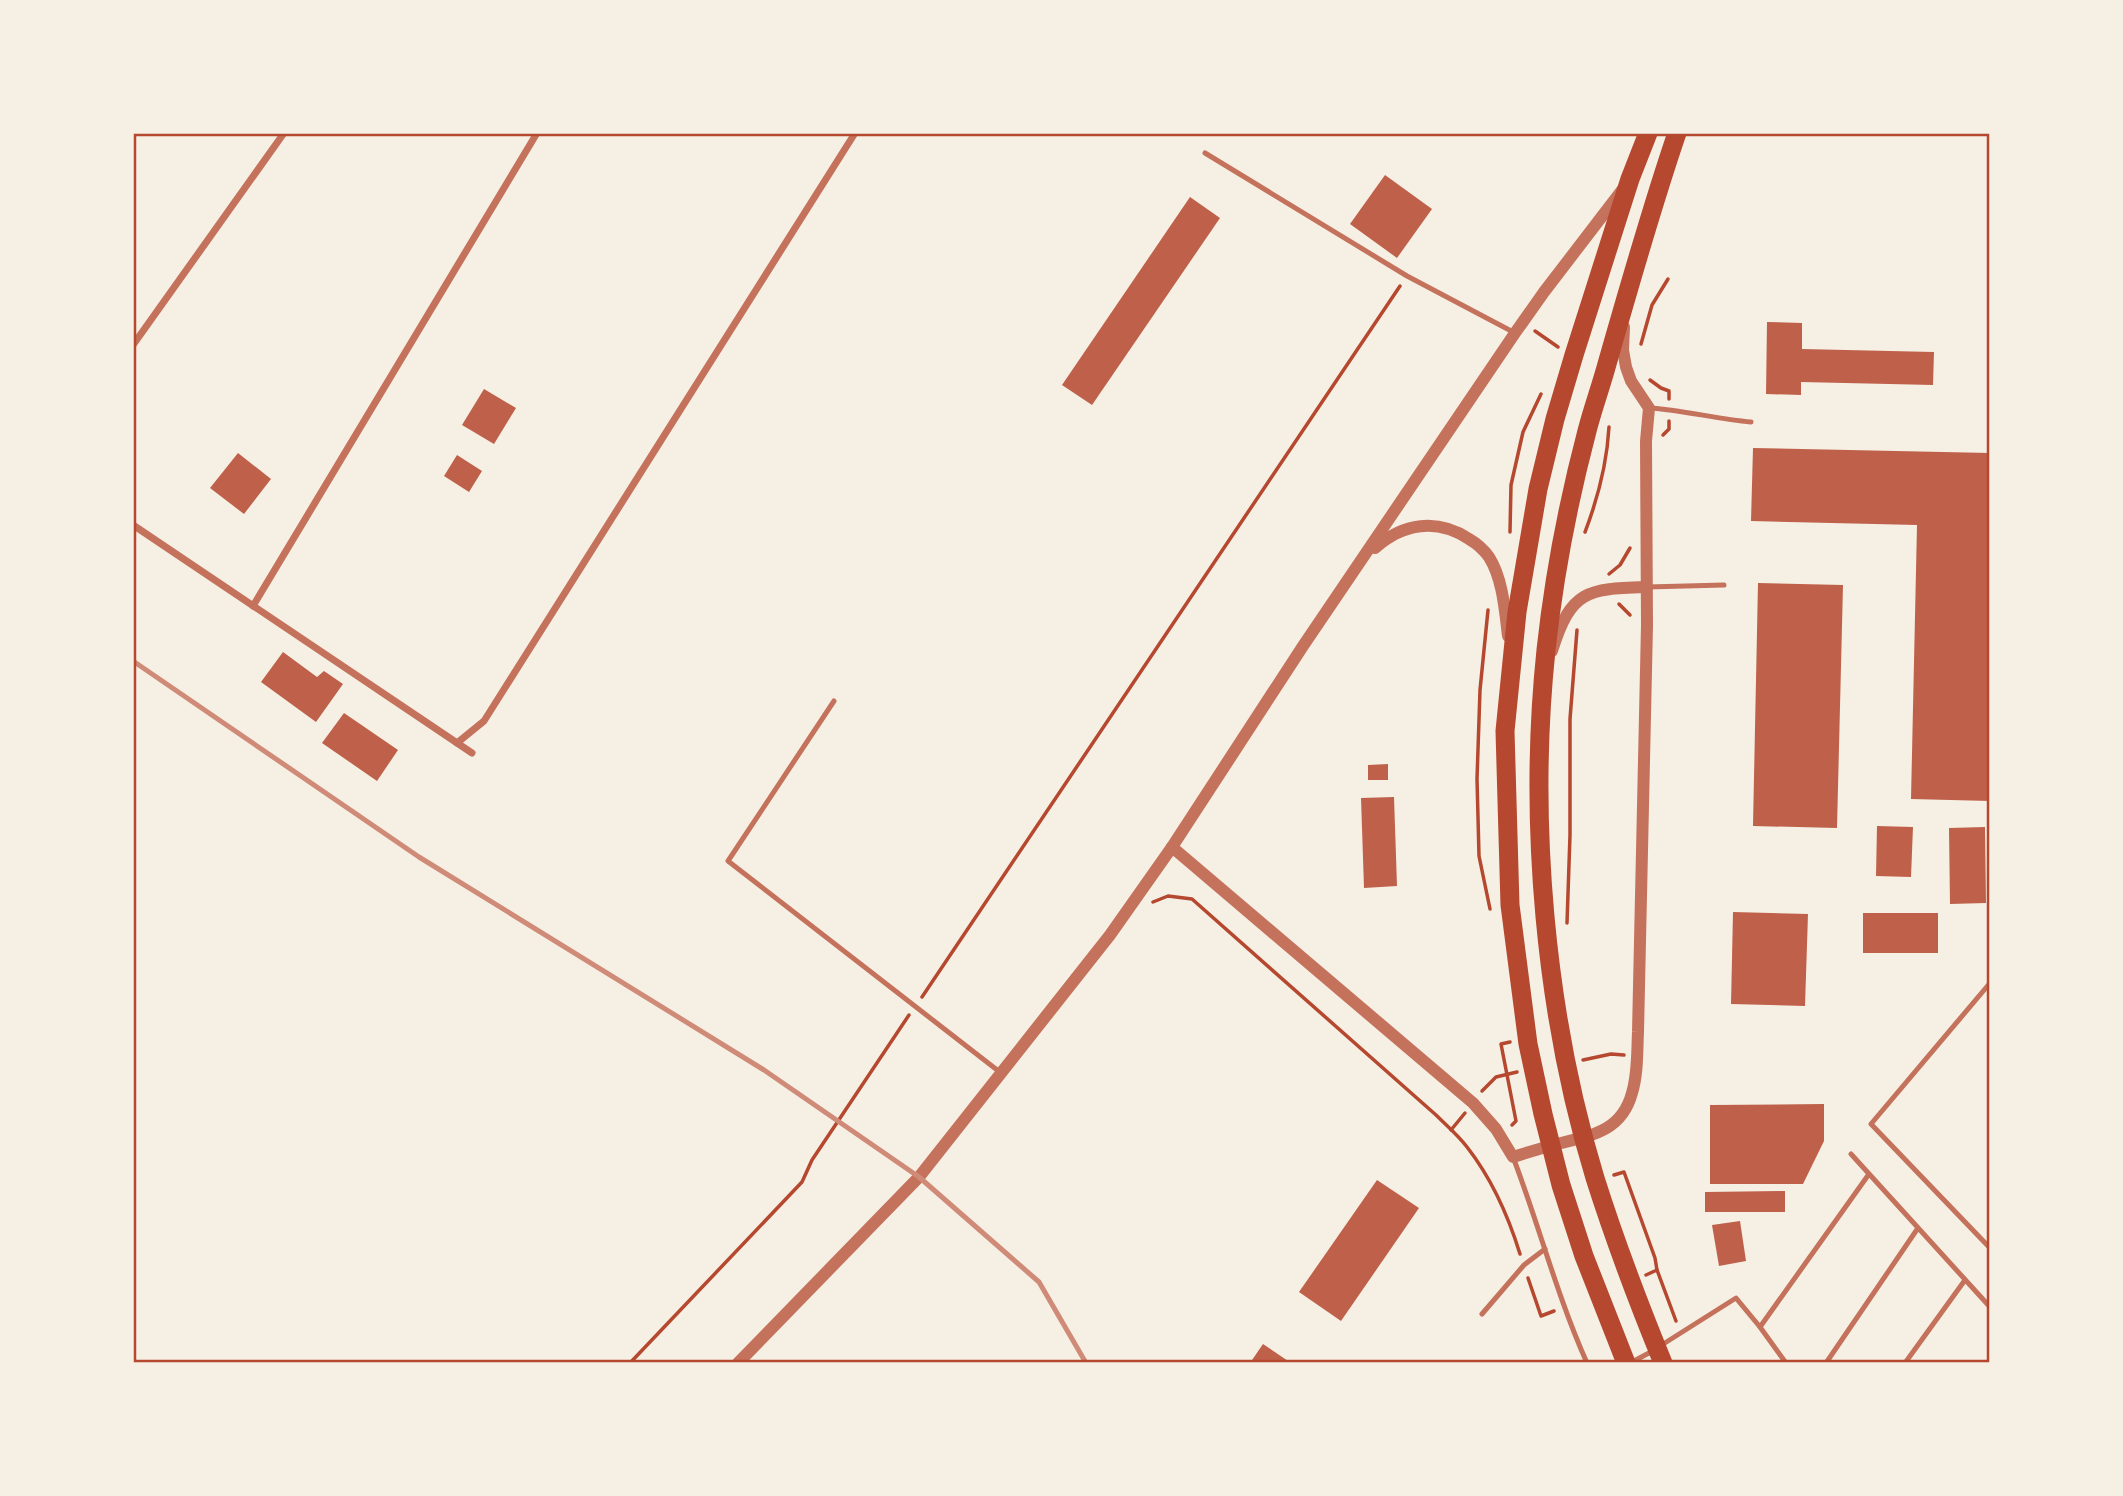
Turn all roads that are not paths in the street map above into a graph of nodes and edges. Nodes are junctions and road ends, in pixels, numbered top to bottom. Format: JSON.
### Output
{"nodes":[{"id":1,"x":284,"y":133,"type":"edge"},
{"id":2,"x":537,"y":133,"type":"edge"},
{"id":3,"x":855,"y":133,"type":"edge"},
{"id":4,"x":1648,"y":133,"type":"edge"},
{"id":5,"x":1678,"y":133,"type":"edge"},
{"id":6,"x":1205,"y":153,"type":"dead end"},
{"id":7,"x":1630,"y":179,"type":"junction"},
{"id":8,"x":1625,"y":299,"type":"junction"},
{"id":9,"x":1515,"y":333,"type":"junction"},
{"id":10,"x":133,"y":345,"type":"edge"},
{"id":11,"x":1648,"y":408,"type":"junction"},
{"id":12,"x":1751,"y":422,"type":"dead end"},
{"id":13,"x":133,"y":525,"type":"edge"},
{"id":14,"x":1359,"y":563,"type":"junction"},
{"id":15,"x":1724,"y":584,"type":"dead end"},
{"id":16,"x":1647,"y":587,"type":"junction"},
{"id":17,"x":253,"y":606,"type":"junction"},
{"id":18,"x":1511,"y":655,"type":"junction"},
{"id":19,"x":1544,"y":677,"type":"junction"},
{"id":20,"x":835,"y":701,"type":"dead end"},
{"id":21,"x":457,"y":743,"type":"junction"},
{"id":22,"x":472,"y":753,"type":"dead end"},
{"id":23,"x":1172,"y":847,"type":"junction"},
{"id":24,"x":1990,"y":983,"type":"edge"},
{"id":25,"x":1001,"y":1073,"type":"junction"},
{"id":26,"x":1851,"y":1154,"type":"dead end"},
{"id":27,"x":1513,"y":1157,"type":"junction"},
{"id":28,"x":1869,"y":1174,"type":"junction"},
{"id":29,"x":1918,"y":1228,"type":"junction"},
{"id":30,"x":1990,"y":1248,"type":"edge"},
{"id":31,"x":1545,"y":1249,"type":"junction"},
{"id":32,"x":1965,"y":1280,"type":"junction"},
{"id":33,"x":1990,"y":1307,"type":"edge"},
{"id":34,"x":1482,"y":1314,"type":"dead end"},
{"id":35,"x":1760,"y":1327,"type":"junction"},
{"id":36,"x":738,"y":1363,"type":"edge"},
{"id":37,"x":1587,"y":1363,"type":"edge"},
{"id":38,"x":1628,"y":1363,"type":"edge"},
{"id":39,"x":1664,"y":1363,"type":"edge"},
{"id":40,"x":1786,"y":1363,"type":"edge"},
{"id":41,"x":1826,"y":1363,"type":"edge"},
{"id":42,"x":1905,"y":1363,"type":"edge"}],
"edges":[{"from":1,"to":10,"type":"street"},
{"from":2,"to":17,"type":"street"},
{"from":3,"to":21,"type":"street"},
{"from":4,"to":7,"type":"highway"},
{"from":5,"to":8,"type":"highway"},
{"from":6,"to":9,"type":"lane"},
{"from":7,"to":9,"type":"street"},
{"from":7,"to":18,"type":"highway"},
{"from":8,"to":11,"type":"street"},
{"from":8,"to":19,"type":"highway"},
{"from":9,"to":14,"type":"street"},
{"from":11,"to":12,"type":"lane"},
{"from":11,"to":16,"type":"street"},
{"from":13,"to":17,"type":"street"},
{"from":14,"to":18,"type":"street"},
{"from":14,"to":23,"type":"street"},
{"from":15,"to":16,"type":"lane"},
{"from":16,"to":19,"type":"street"},
{"from":16,"to":27,"type":"street"},
{"from":17,"to":21,"type":"street"},
{"from":18,"to":38,"type":"highway"},
{"from":19,"to":39,"type":"highway"},
{"from":20,"to":25,"type":"lane"},
{"from":21,"to":22,"type":"street"},
{"from":23,"to":25,"type":"street"},
{"from":23,"to":27,"type":"street"},
{"from":24,"to":30,"type":"lane"},
{"from":25,"to":36,"type":"street"},
{"from":26,"to":28,"type":"lane"},
{"from":27,"to":31,"type":"lane"},
{"from":28,"to":29,"type":"lane"},
{"from":28,"to":35,"type":"lane"},
{"from":29,"to":32,"type":"lane"},
{"from":29,"to":41,"type":"lane"},
{"from":31,"to":34,"type":"lane"},
{"from":31,"to":37,"type":"lane"},
{"from":32,"to":33,"type":"lane"},
{"from":32,"to":42,"type":"lane"},
{"from":35,"to":38,"type":"lane"},
{"from":35,"to":40,"type":"lane"}]}
